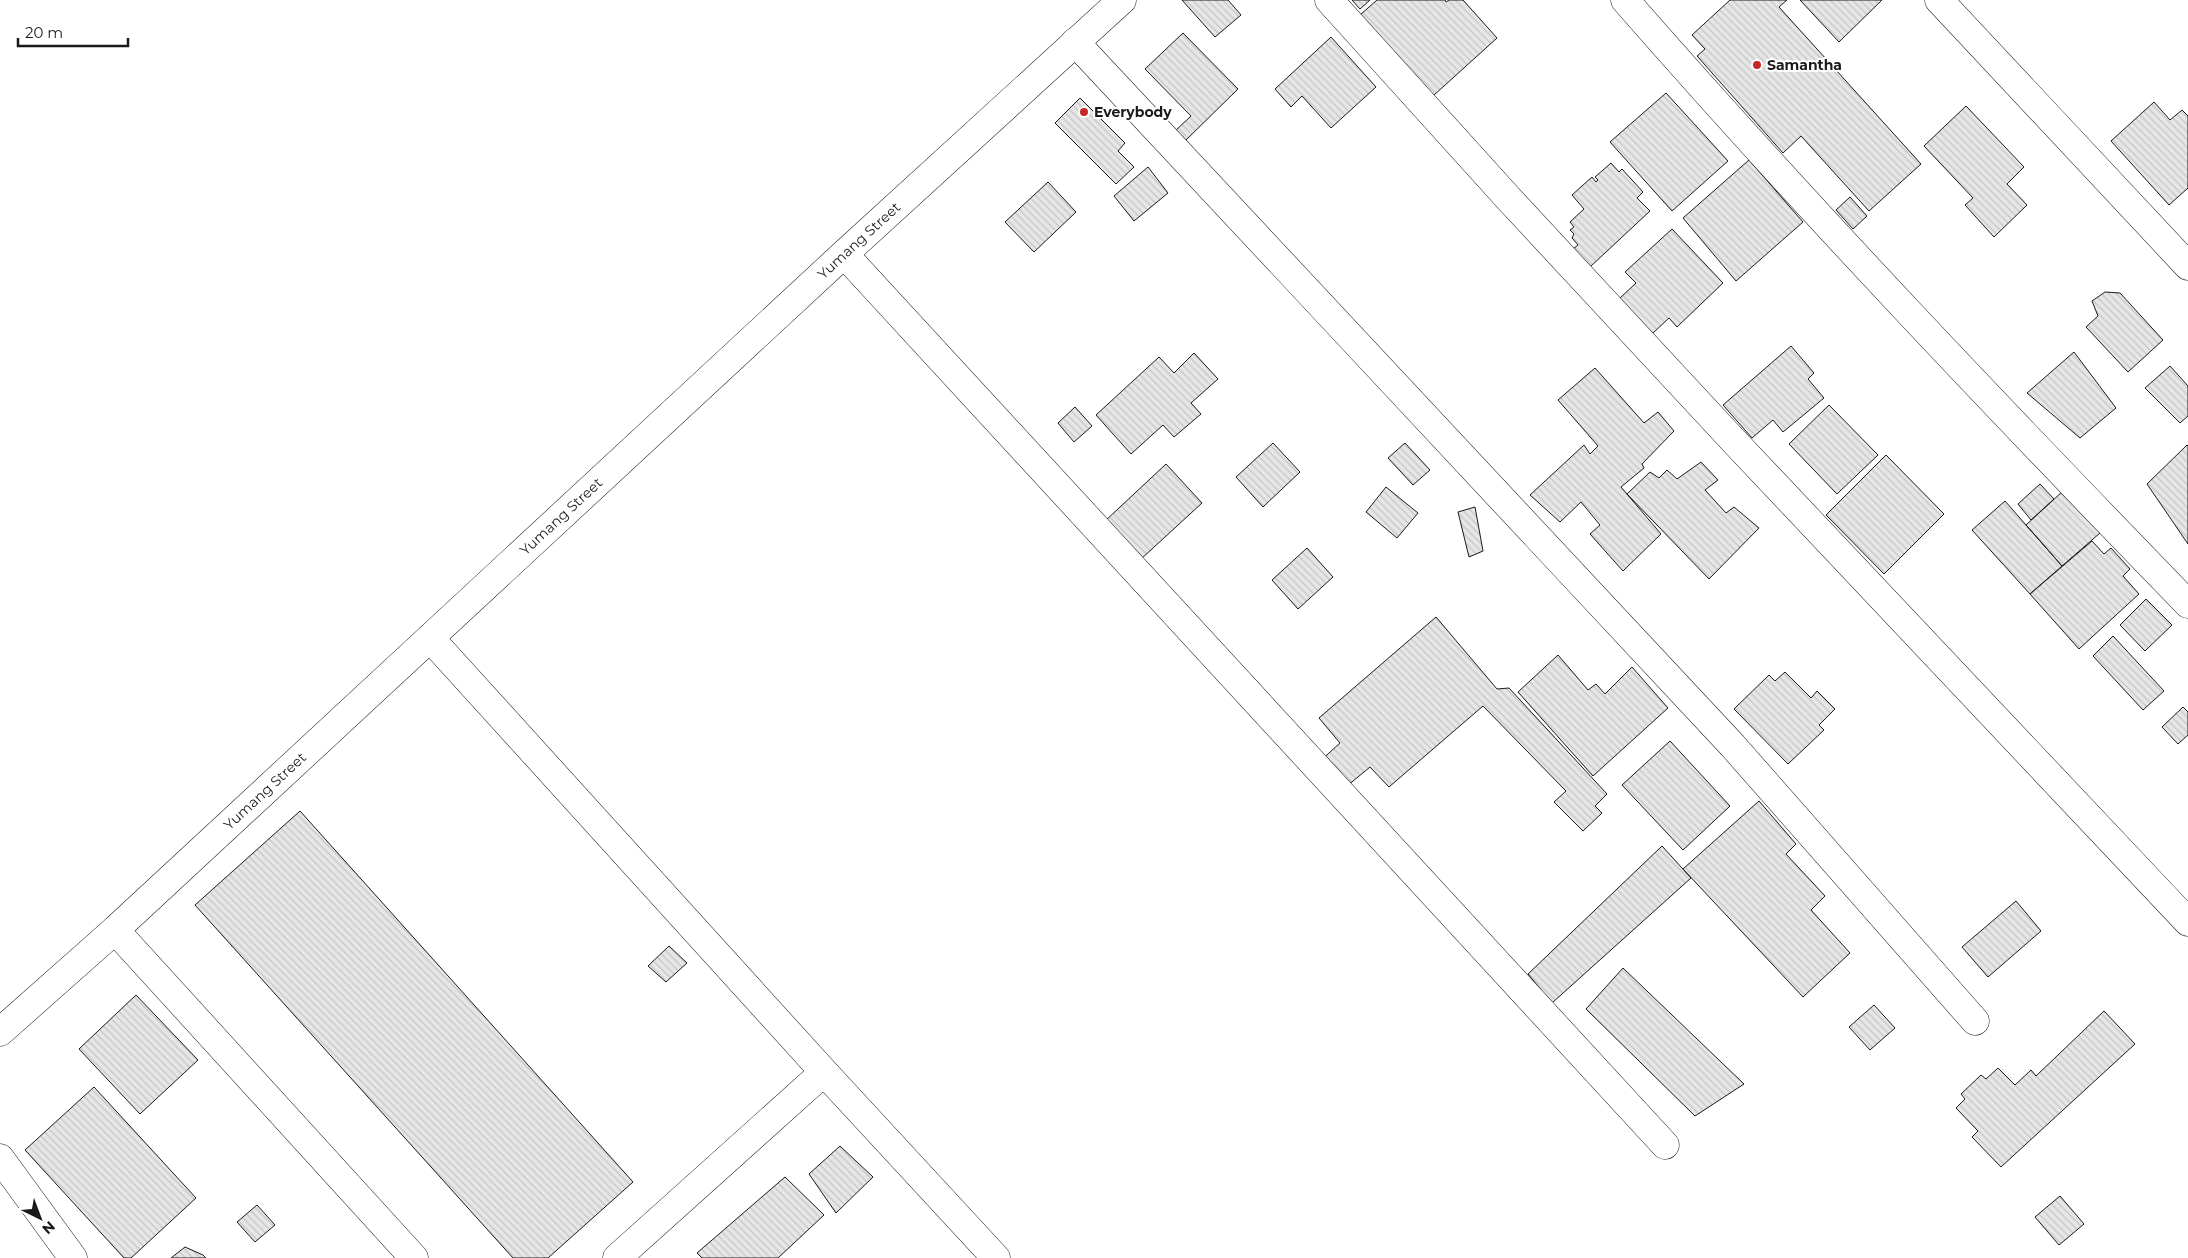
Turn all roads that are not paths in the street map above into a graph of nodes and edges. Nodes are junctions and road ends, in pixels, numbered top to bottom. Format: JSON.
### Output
{"nodes":[{"id":1,"x":1122,"y":0,"type":"edge"},
{"id":2,"x":1329,"y":0,"type":"edge"},
{"id":3,"x":1625,"y":0,"type":"edge"},
{"id":4,"x":1939,"y":0,"type":"edge"},
{"id":5,"x":1075,"y":42,"type":"junction"},
{"id":6,"x":844,"y":254,"type":"junction"},
{"id":7,"x":2188,"y":266,"type":"edge"},
{"id":8,"x":2188,"y":604,"type":"edge"},
{"id":9,"x":430,"y":638,"type":"junction"},
{"id":10,"x":2188,"y":922,"type":"edge"},
{"id":11,"x":115,"y":930,"type":"junction"},
{"id":12,"x":1975,"y":1021,"type":"dead end"},
{"id":13,"x":0,"y":1032,"type":"edge"},
{"id":14,"x":824,"y":1072,"type":"junction"},
{"id":15,"x":1666,"y":1145,"type":"dead end"},
{"id":16,"x":0,"y":1158,"type":"edge"},
{"id":17,"x":73,"y":1258,"type":"edge"},
{"id":18,"x":414,"y":1258,"type":"edge"},
{"id":19,"x":617,"y":1258,"type":"edge"},
{"id":20,"x":996,"y":1258,"type":"edge"}],
"edges":[{"from":1,"to":5,"type":"street","name":"Yumang Street"},
{"from":2,"to":10,"type":"street"},
{"from":3,"to":8,"type":"street"},
{"from":4,"to":7,"type":"street"},
{"from":5,"to":6,"type":"street","name":"Yumang Street"},
{"from":5,"to":12,"type":"street"},
{"from":6,"to":9,"type":"street","name":"Yumang Street"},
{"from":6,"to":15,"type":"street"},
{"from":9,"to":11,"type":"street","name":"Yumang Street"},
{"from":9,"to":14,"type":"street"},
{"from":11,"to":13,"type":"street","name":"Yumang Street"},
{"from":11,"to":18,"type":"street"},
{"from":14,"to":19,"type":"street"},
{"from":14,"to":20,"type":"street"},
{"from":16,"to":17,"type":"street"}]}
